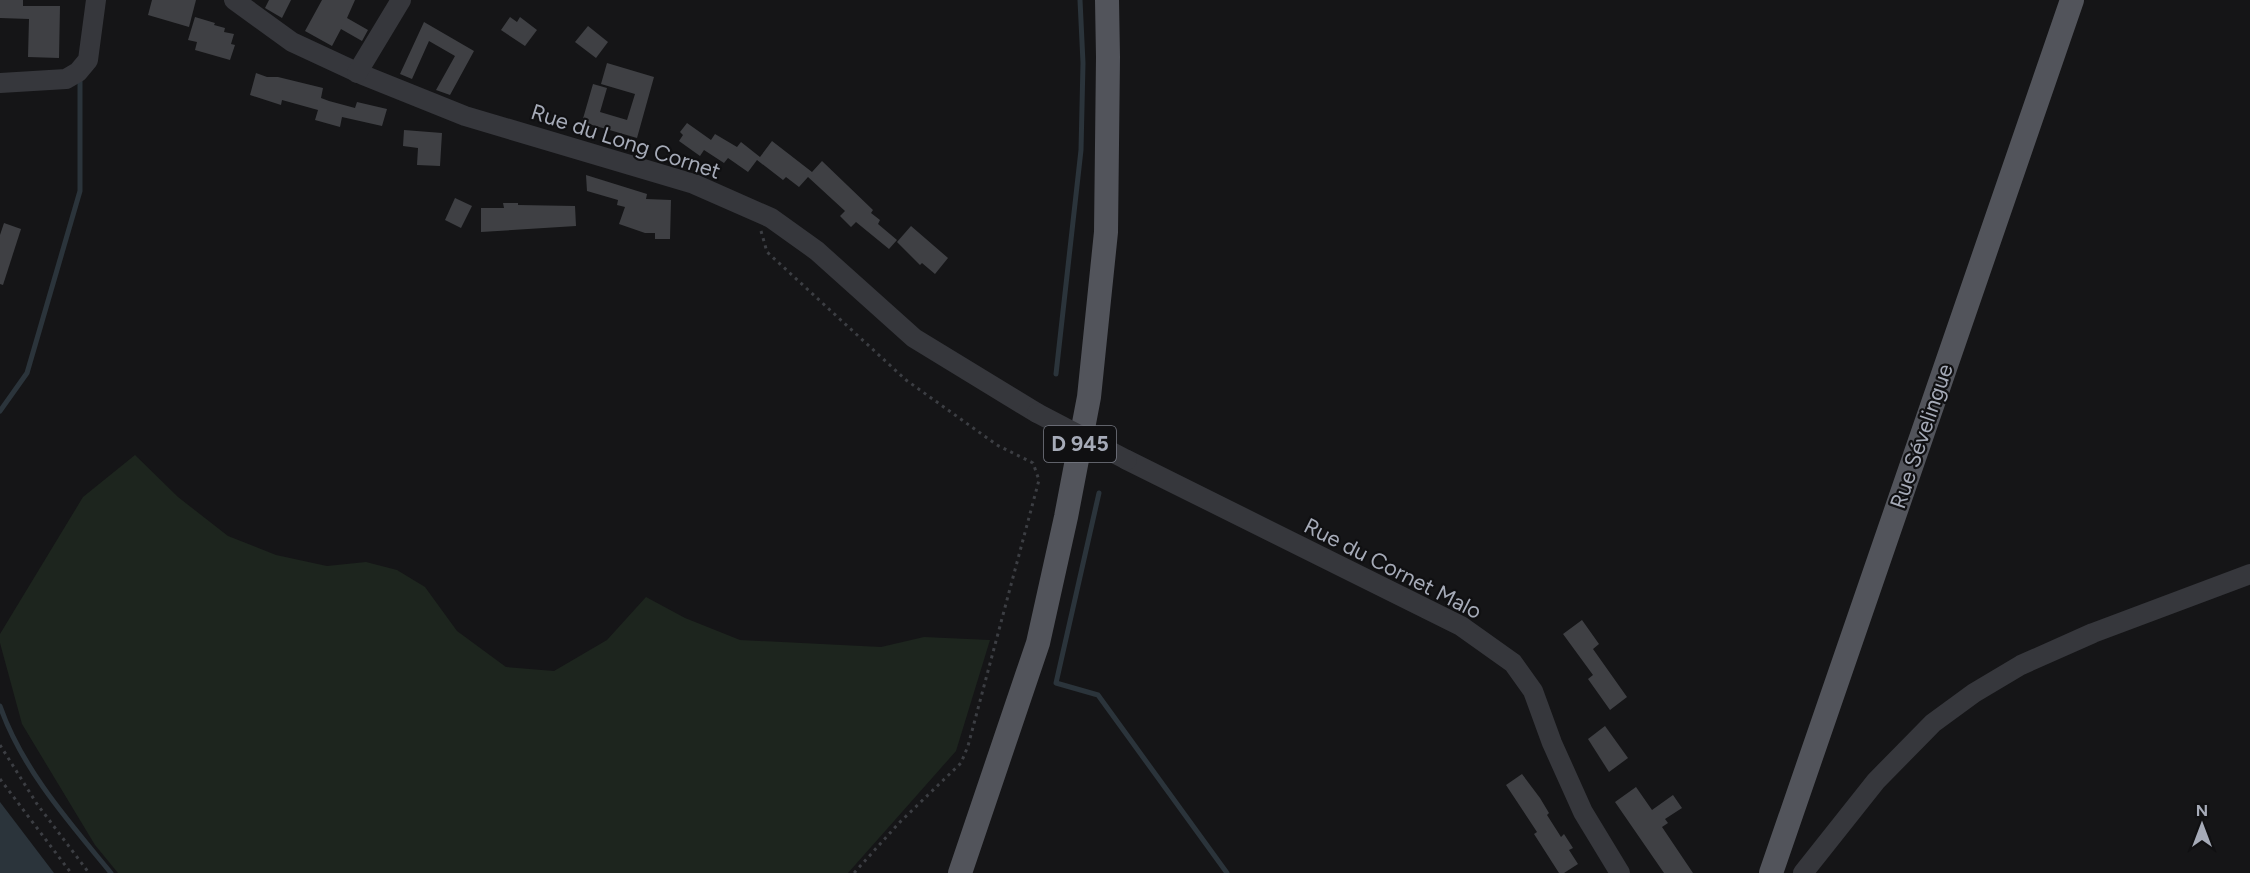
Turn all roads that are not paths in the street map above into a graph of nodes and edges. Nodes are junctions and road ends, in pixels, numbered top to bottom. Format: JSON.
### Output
{"nodes":[{"id":1,"x":96,"y":0,"type":"edge"},
{"id":2,"x":234,"y":0,"type":"edge"},
{"id":3,"x":401,"y":0,"type":"edge"},
{"id":4,"x":1107,"y":0,"type":"edge"},
{"id":5,"x":2072,"y":0,"type":"edge"},
{"id":6,"x":357,"y":73,"type":"junction"},
{"id":7,"x":0,"y":83,"type":"edge"},
{"id":8,"x":1037,"y":413,"type":"joint"},
{"id":9,"x":2250,"y":574,"type":"edge"},
{"id":10,"x":960,"y":873,"type":"edge"},
{"id":11,"x":1620,"y":873,"type":"edge"},
{"id":12,"x":1770,"y":873,"type":"edge"},
{"id":13,"x":1803,"y":873,"type":"edge"}],
"edges":[{"from":1,"to":7,"type":"street"},
{"from":2,"to":6,"type":"street","name":"Rue du Long Cornet"},
{"from":3,"to":6,"type":"street"},
{"from":4,"to":10,"type":"main road","number":"D 945"},
{"from":5,"to":12,"type":"main road","name":"Rue Sévelingue"},
{"from":6,"to":8,"type":"street","name":"Rue du Long Cornet"},
{"from":8,"to":11,"type":"street","name":"Rue du Cornet Malo","bridge":true},
{"from":9,"to":13,"type":"street"}]}
